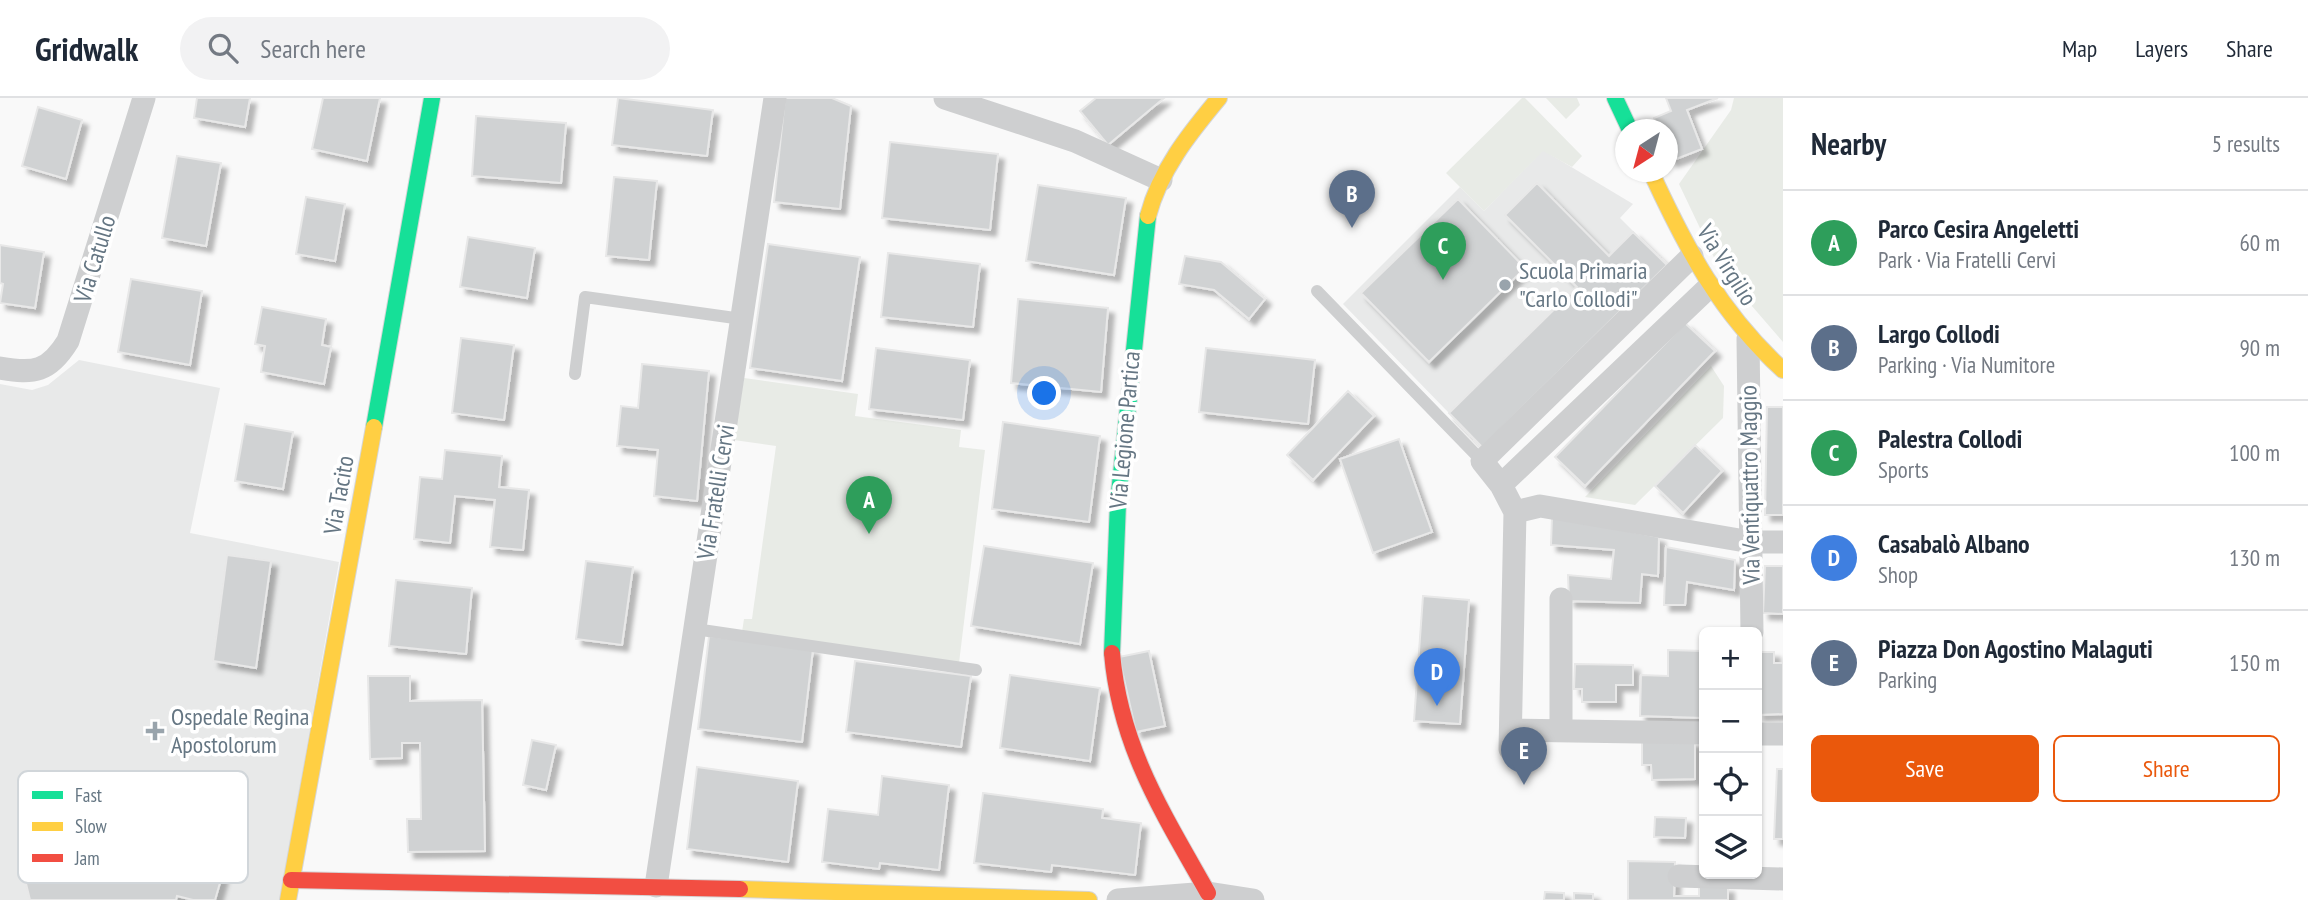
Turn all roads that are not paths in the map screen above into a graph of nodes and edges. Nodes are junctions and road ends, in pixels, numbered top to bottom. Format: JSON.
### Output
{"nodes":[{"id":1,"x":144,"y":98,"type":"edge"},
{"id":2,"x":432,"y":98,"type":"edge"},
{"id":3,"x":775,"y":98,"type":"edge"},
{"id":4,"x":945,"y":98,"type":"edge"},
{"id":5,"x":1219,"y":98,"type":"edge"},
{"id":6,"x":1615,"y":98,"type":"edge"},
{"id":7,"x":1625,"y":119,"type":"edge"},
{"id":8,"x":1161,"y":180,"type":"junction"},
{"id":9,"x":1655,"y":182,"type":"edge"},
{"id":10,"x":1692,"y":256,"type":"junction"},
{"id":11,"x":1709,"y":287,"type":"junction"},
{"id":12,"x":1317,"y":291,"type":"dead end"},
{"id":13,"x":742,"y":319,"type":"junction"},
{"id":14,"x":1748,"y":339,"type":"junction"},
{"id":15,"x":0,"y":368,"type":"edge"},
{"id":16,"x":1783,"y":370,"type":"edge"},
{"id":17,"x":575,"y":374,"type":"dead end"},
{"id":18,"x":1482,"y":461,"type":"junction"},
{"id":19,"x":1501,"y":485,"type":"junction"},
{"id":20,"x":1515,"y":512,"type":"junction"},
{"id":21,"x":1751,"y":542,"type":"junction"},
{"id":22,"x":1783,"y":542,"type":"edge"},
{"id":23,"x":1561,"y":599,"type":"dead end"},
{"id":24,"x":1752,"y":627,"type":"edge"},
{"id":25,"x":695,"y":629,"type":"junction"},
{"id":26,"x":976,"y":670,"type":"dead end"},
{"id":27,"x":1561,"y":731,"type":"junction"},
{"id":28,"x":1699,"y":733,"type":"edge"},
{"id":29,"x":1762,"y":734,"type":"edge"},
{"id":30,"x":1783,"y":734,"type":"edge"},
{"id":31,"x":1679,"y":876,"type":"dead end"},
{"id":32,"x":1783,"y":879,"type":"edge"},
{"id":33,"x":291,"y":880,"type":"junction"},
{"id":34,"x":1754,"y":884,"type":"edge"},
{"id":35,"x":656,"y":886,"type":"junction"},
{"id":36,"x":1208,"y":893,"type":"junction"},
{"id":37,"x":288,"y":900,"type":"edge"},
{"id":38,"x":1089,"y":900,"type":"edge"},
{"id":39,"x":1118,"y":900,"type":"edge"},
{"id":40,"x":1253,"y":900,"type":"edge"}],
"edges":[{"from":1,"to":15,"type":"street","name":"Via Catullo"},
{"from":2,"to":33,"type":"street","name":"Via Tacito"},
{"from":3,"to":13,"type":"street","name":"Via Fratelli Cervi"},
{"from":4,"to":8,"type":"street"},
{"from":5,"to":8,"type":"street","name":"Via Legione Partica"},
{"from":6,"to":7,"type":"street"},
{"from":8,"to":36,"type":"street","name":"Via Legione Partica"},
{"from":9,"to":10,"type":"street","name":"Via Virgilio"},
{"from":10,"to":11,"type":"street","name":"Via Virgilio"},
{"from":10,"to":18,"type":"street"},
{"from":11,"to":14,"type":"street","name":"Via Virgilio"},
{"from":11,"to":19,"type":"street"},
{"from":12,"to":18,"type":"lane"},
{"from":13,"to":17,"type":"lane"},
{"from":13,"to":25,"type":"street","name":"Via Fratelli Cervi"},
{"from":14,"to":16,"type":"street","name":"Via Virgilio"},
{"from":14,"to":21,"type":"street","name":"Via Ventiquattro Maggio"},
{"from":18,"to":19,"type":"street"},
{"from":19,"to":20,"type":"street"},
{"from":20,"to":21,"type":"street"},
{"from":20,"to":27,"type":"street"},
{"from":21,"to":22,"type":"street"},
{"from":21,"to":24,"type":"street","name":"Via Ventiquattro Maggio"},
{"from":23,"to":27,"type":"street"},
{"from":25,"to":26,"type":"lane"},
{"from":25,"to":35,"type":"street","name":"Via Fratelli Cervi"},
{"from":27,"to":28,"type":"street"},
{"from":29,"to":30,"type":"street"},
{"from":31,"to":34,"type":"street"},
{"from":32,"to":34,"type":"street"},
{"from":33,"to":35,"type":"street"},
{"from":33,"to":37,"type":"street","name":"Via Tacito"},
{"from":35,"to":38,"type":"street"},
{"from":36,"to":39,"type":"street"},
{"from":36,"to":40,"type":"street"}]}
